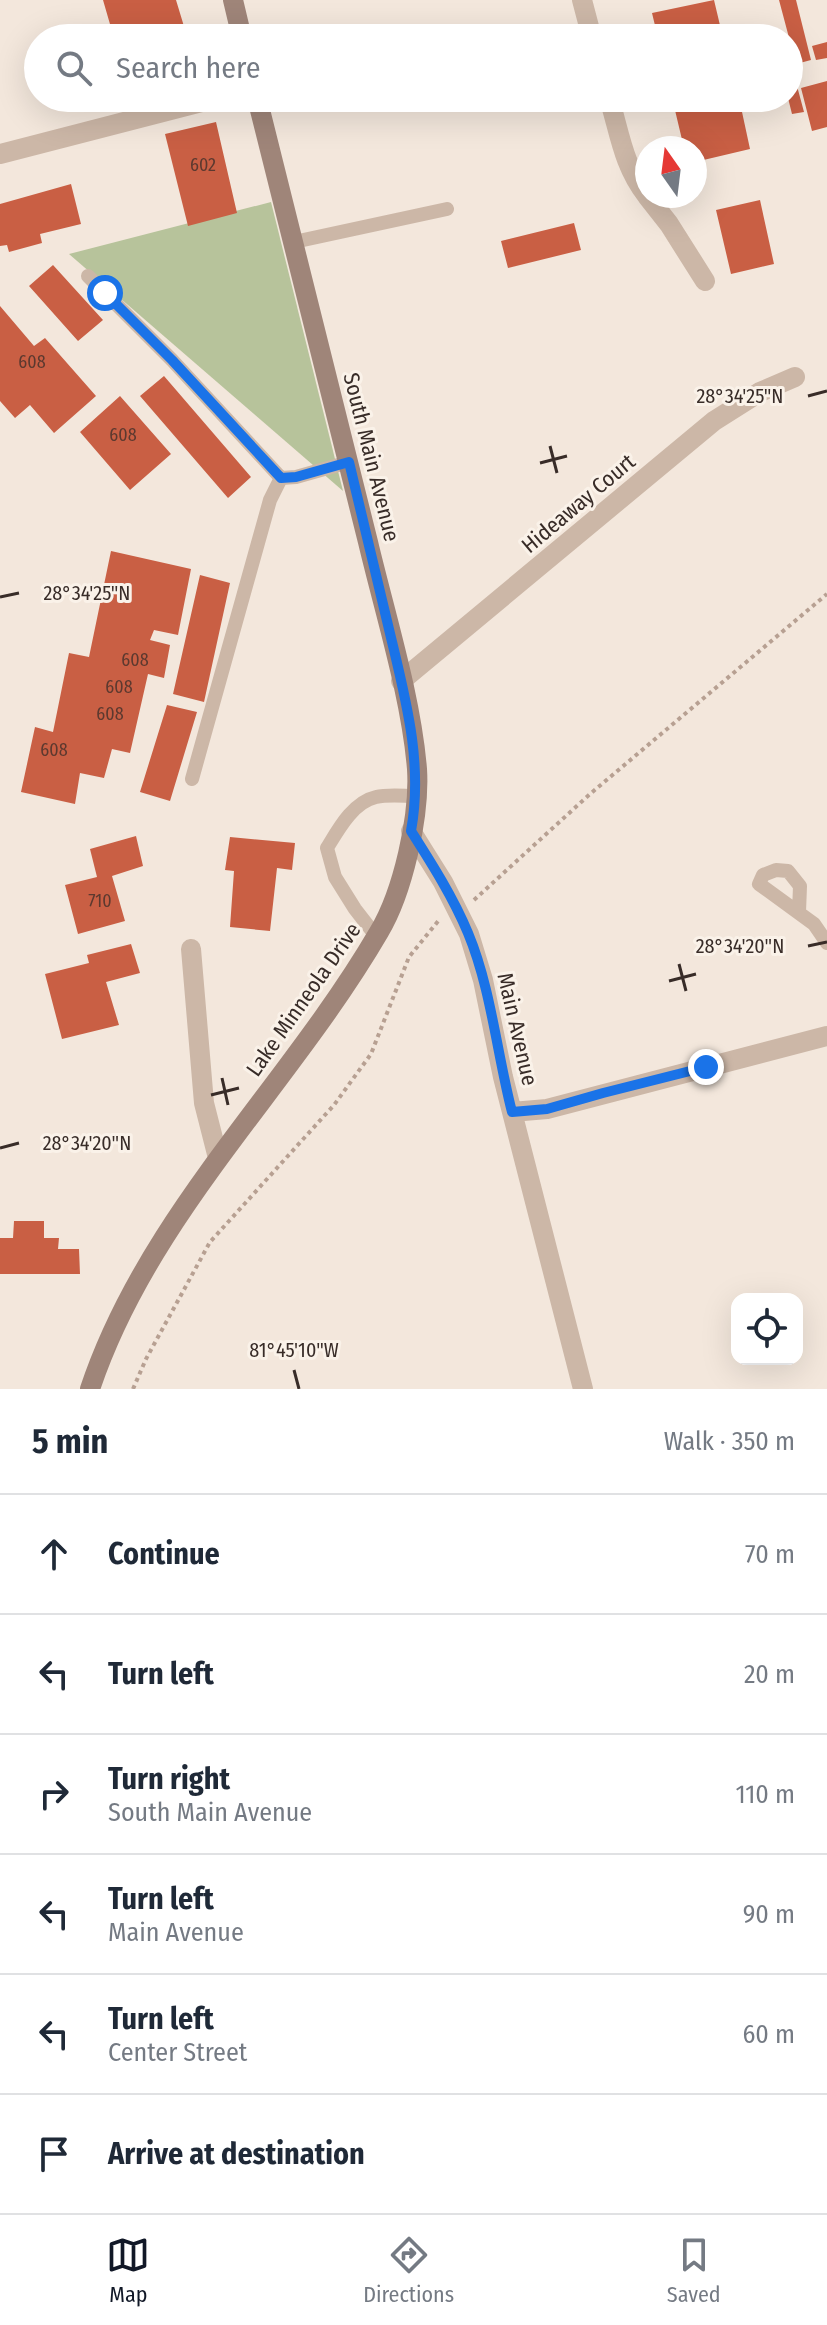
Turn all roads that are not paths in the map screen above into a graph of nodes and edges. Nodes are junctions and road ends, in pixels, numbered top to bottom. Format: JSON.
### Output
{"nodes":[{"id":1,"x":233,"y":0,"type":"edge"},
{"id":2,"x":582,"y":0,"type":"edge"},
{"id":3,"x":239,"y":24,"type":"edge"},
{"id":4,"x":588,"y":24,"type":"edge"},
{"id":5,"x":163,"y":112,"type":"edge"},
{"id":6,"x":261,"y":112,"type":"edge"},
{"id":7,"x":613,"y":112,"type":"edge"},
{"id":8,"x":0,"y":154,"type":"edge"},
{"id":9,"x":635,"y":180,"type":"edge"},
{"id":10,"x":656,"y":208,"type":"edge"},
{"id":11,"x":447,"y":209,"type":"dead end"},
{"id":12,"x":294,"y":242,"type":"junction"},
{"id":13,"x":88,"y":276,"type":"dead end"},
{"id":14,"x":705,"y":281,"type":"dead end"},
{"id":15,"x":795,"y":377,"type":"dead end"},
{"id":16,"x":349,"y":462,"type":"junction"},
{"id":17,"x":281,"y":478,"type":"junction"},
{"id":18,"x":401,"y":681,"type":"junction"},
{"id":19,"x":192,"y":779,"type":"dead end"},
{"id":20,"x":416,"y":796,"type":"junction"},
{"id":21,"x":411,"y":831,"type":"junction"},
{"id":22,"x":799,"y":912,"type":"dead end"},
{"id":23,"x":376,"y":936,"type":"junction"},
{"id":24,"x":827,"y":943,"type":"edge"},
{"id":25,"x":191,"y":949,"type":"dead end"},
{"id":26,"x":827,"y":1036,"type":"edge"},
{"id":27,"x":512,"y":1112,"type":"junction"},
{"id":28,"x":218,"y":1158,"type":"junction"},
{"id":29,"x":90,"y":1389,"type":"edge"},
{"id":30,"x":583,"y":1389,"type":"edge"}],
"edges":[{"from":1,"to":3,"type":"street"},
{"from":2,"to":4,"type":"street"},
{"from":5,"to":8,"type":"street"},
{"from":6,"to":12,"type":"street","name":"South Main Avenue"},
{"from":7,"to":9,"type":"street"},
{"from":10,"to":14,"type":"street"},
{"from":11,"to":12,"type":"lane"},
{"from":12,"to":16,"type":"street","name":"South Main Avenue"},
{"from":13,"to":17,"type":"lane"},
{"from":15,"to":18,"type":"street","name":"Hideaway Court"},
{"from":16,"to":17,"type":"lane"},
{"from":16,"to":18,"type":"street","name":"South Main Avenue"},
{"from":17,"to":19,"type":"lane"},
{"from":18,"to":20,"type":"street","name":"South Main Avenue"},
{"from":20,"to":21,"type":"street","name":"South Main Avenue"},
{"from":20,"to":23,"type":"lane"},
{"from":21,"to":23,"type":"street","name":"Lake Minneola Drive"},
{"from":21,"to":27,"type":"street","name":"Main Avenue"},
{"from":22,"to":24,"type":"lane"},
{"from":23,"to":28,"type":"street","name":"Lake Minneola Drive"},
{"from":25,"to":28,"type":"street"},
{"from":26,"to":27,"type":"street"},
{"from":27,"to":30,"type":"street","name":"Main Avenue"},
{"from":28,"to":29,"type":"street","name":"Lake Minneola Drive"}]}
